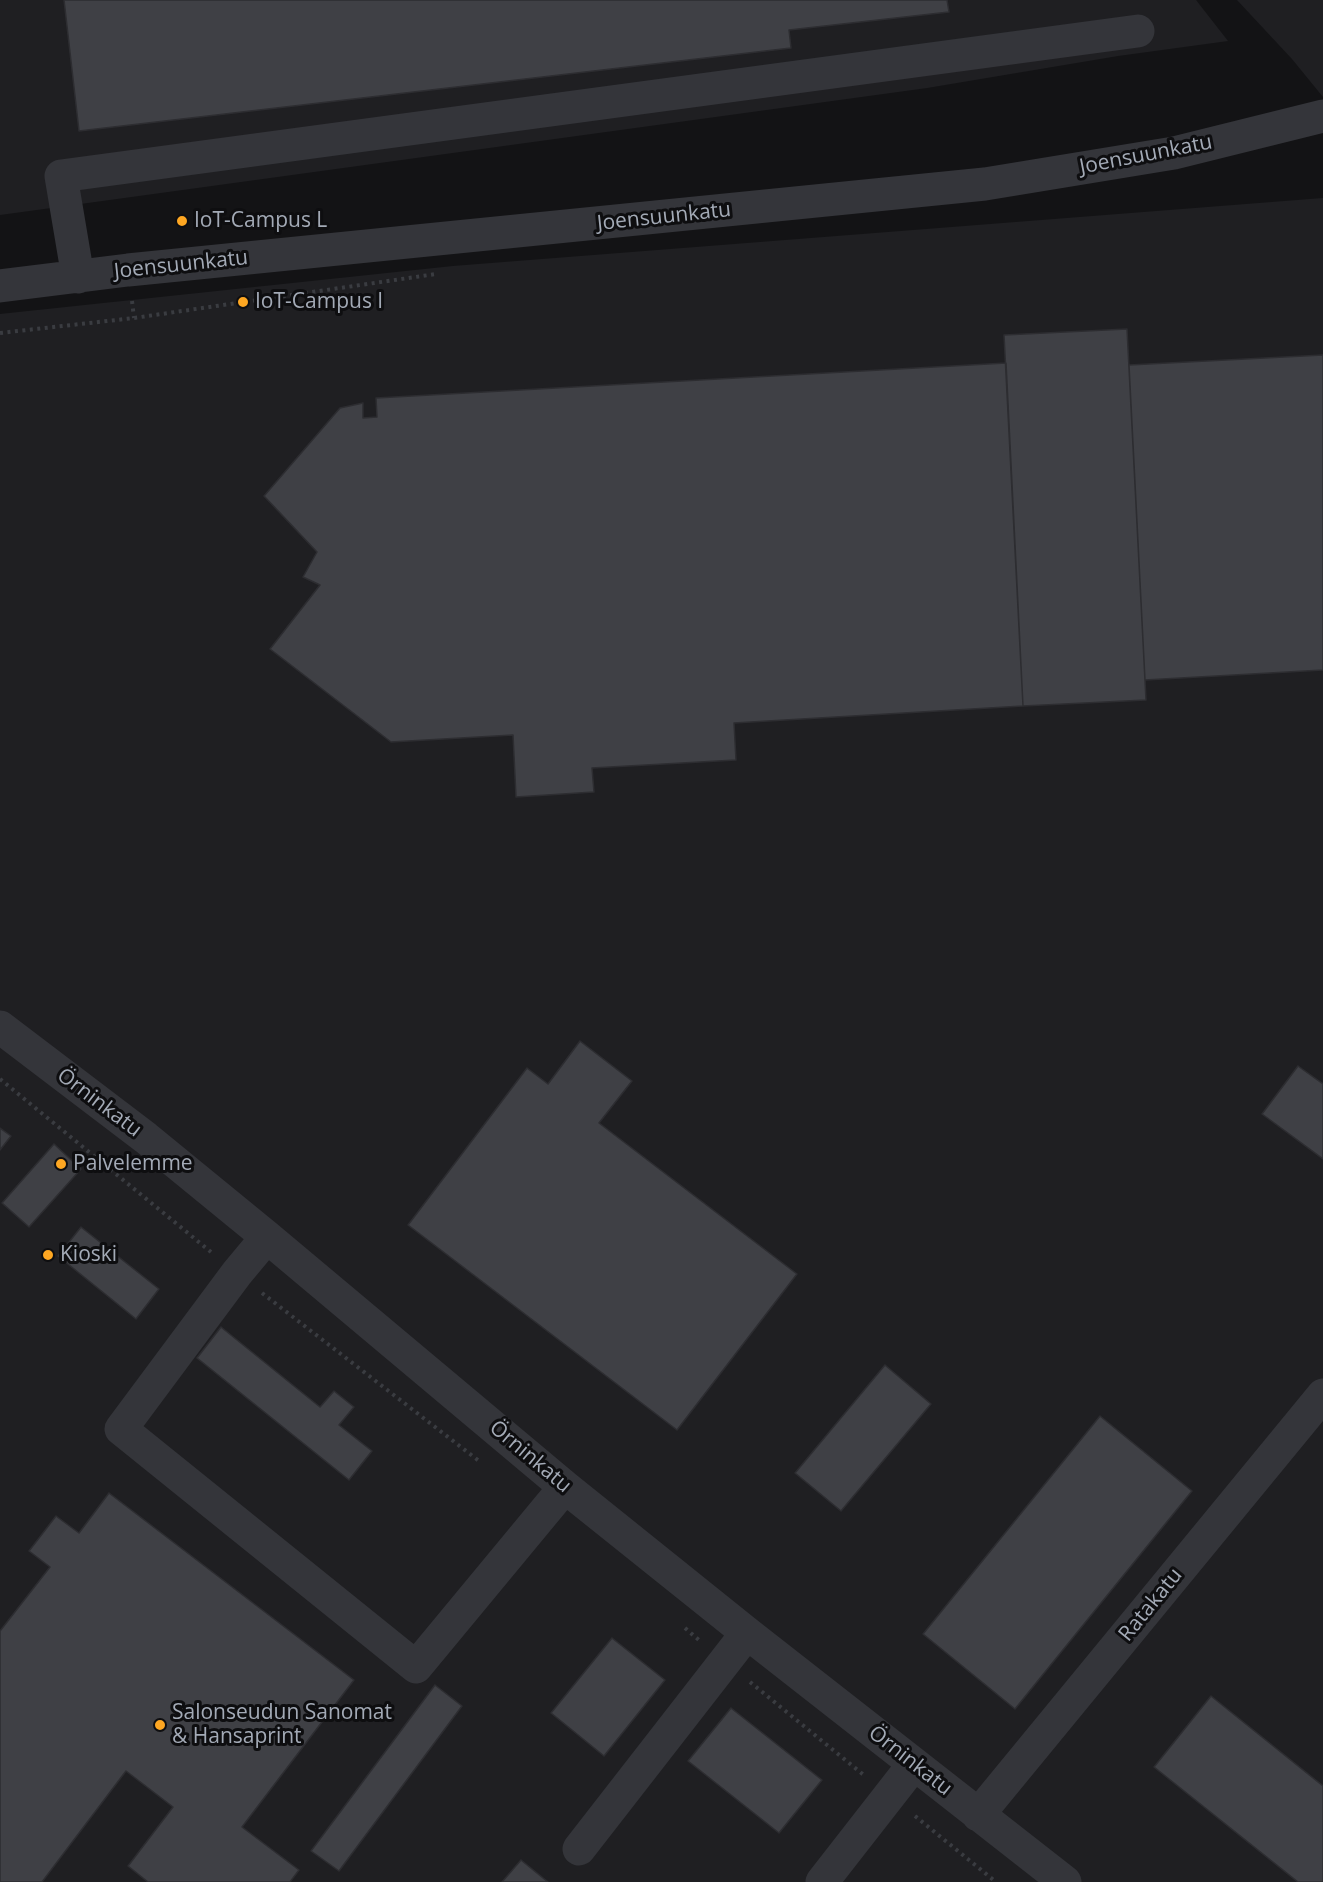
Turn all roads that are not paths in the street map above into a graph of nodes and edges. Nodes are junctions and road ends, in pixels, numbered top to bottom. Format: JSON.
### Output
{"nodes":[{"id":1,"x":1138,"y":31,"type":"dead end"},
{"id":2,"x":1323,"y":116,"type":"edge"},
{"id":3,"x":78,"y":277,"type":"junction"},
{"id":4,"x":0,"y":286,"type":"edge"},
{"id":5,"x":0,"y":1027,"type":"edge"},
{"id":6,"x":267,"y":1237,"type":"junction"},
{"id":7,"x":1323,"y":1395,"type":"edge"},
{"id":8,"x":565,"y":1487,"type":"junction"},
{"id":9,"x":747,"y":1633,"type":"junction"},
{"id":10,"x":914,"y":1764,"type":"junction"},
{"id":11,"x":978,"y":1815,"type":"junction"},
{"id":12,"x":579,"y":1849,"type":"dead end"},
{"id":13,"x":822,"y":1882,"type":"edge"},
{"id":14,"x":1065,"y":1882,"type":"edge"}],
"edges":[{"from":1,"to":3,"type":"street"},
{"from":2,"to":3,"type":"street","name":"Joensuunkatu"},
{"from":3,"to":4,"type":"street","name":"Joensuunkatu"},
{"from":5,"to":6,"type":"street","name":"Örninkatu"},
{"from":6,"to":8,"type":"street","name":"Örninkatu"},
{"from":6,"to":8,"type":"street"},
{"from":7,"to":11,"type":"street","name":"Ratakatu"},
{"from":8,"to":9,"type":"street","name":"Örninkatu"},
{"from":9,"to":10,"type":"street","name":"Örninkatu"},
{"from":9,"to":12,"type":"street"},
{"from":10,"to":11,"type":"street","name":"Örninkatu"},
{"from":10,"to":13,"type":"street"},
{"from":11,"to":14,"type":"street","name":"Örninkatu"}]}
